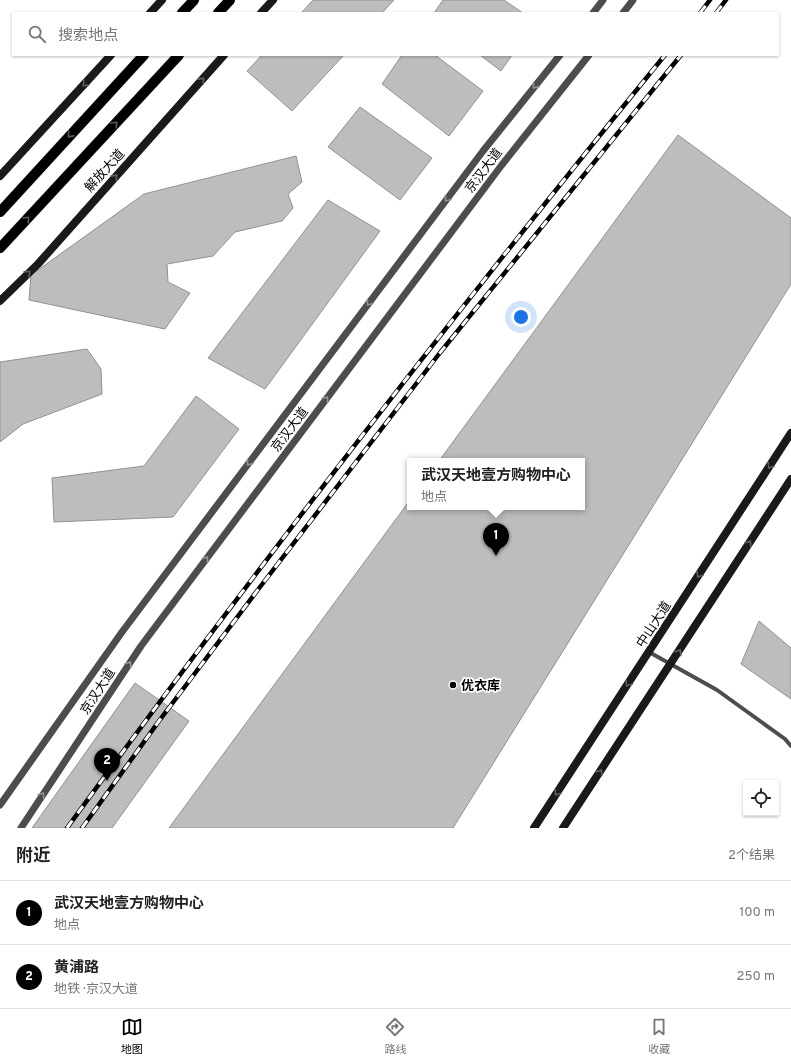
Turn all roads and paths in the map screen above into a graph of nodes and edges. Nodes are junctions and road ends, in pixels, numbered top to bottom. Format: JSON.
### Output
{"nodes":[{"id":1,"x":162,"y":0,"type":"edge"},
{"id":2,"x":194,"y":0,"type":"edge"},
{"id":3,"x":230,"y":0,"type":"edge"},
{"id":4,"x":273,"y":0,"type":"edge"},
{"id":5,"x":603,"y":0,"type":"edge"},
{"id":6,"x":633,"y":0,"type":"edge"},
{"id":7,"x":151,"y":12,"type":"edge"},
{"id":8,"x":183,"y":12,"type":"edge"},
{"id":9,"x":219,"y":12,"type":"edge"},
{"id":10,"x":262,"y":12,"type":"edge"},
{"id":11,"x":594,"y":12,"type":"edge"},
{"id":12,"x":624,"y":12,"type":"edge"},
{"id":13,"x":110,"y":56,"type":"edge"},
{"id":14,"x":143,"y":56,"type":"edge"},
{"id":15,"x":178,"y":56,"type":"edge"},
{"id":16,"x":223,"y":56,"type":"edge"},
{"id":17,"x":559,"y":56,"type":"edge"},
{"id":18,"x":588,"y":56,"type":"edge"},
{"id":19,"x":0,"y":176,"type":"edge"},
{"id":20,"x":0,"y":212,"type":"edge"},
{"id":21,"x":0,"y":248,"type":"edge"},
{"id":22,"x":0,"y":300,"type":"edge"},
{"id":23,"x":791,"y":434,"type":"edge"},
{"id":24,"x":791,"y":479,"type":"edge"},
{"id":25,"x":649,"y":652,"type":"junction"},
{"id":26,"x":670,"y":664,"type":"junction"},
{"id":27,"x":791,"y":746,"type":"edge"},
{"id":28,"x":0,"y":805,"type":"edge"},
{"id":29,"x":21,"y":828,"type":"edge"},
{"id":30,"x":534,"y":828,"type":"edge"},
{"id":31,"x":563,"y":828,"type":"edge"}],
"edges":[{"from":1,"to":7,"type":"main road"},
{"from":2,"to":8,"type":"main road"},
{"from":3,"to":9,"type":"main road"},
{"from":4,"to":10,"type":"main road"},
{"from":5,"to":11,"type":"street"},
{"from":6,"to":12,"type":"street"},
{"from":13,"to":19,"type":"main road","one_way":true},
{"from":14,"to":20,"type":"main road","one_way":true},
{"from":21,"to":15,"type":"main road","name":"解放大道","one_way":true},
{"from":22,"to":16,"type":"main road","name":"解放大道","one_way":true},
{"from":17,"to":28,"type":"street","name":"京汉大道","one_way":true},
{"from":29,"to":18,"type":"street","name":"京汉大道","one_way":true},
{"from":23,"to":25,"type":"main road","name":"中山大道","one_way":true},
{"from":26,"to":24,"type":"main road","one_way":true},
{"from":25,"to":26,"type":"street"},
{"from":25,"to":30,"type":"main road","name":"中山大道","one_way":true},
{"from":26,"to":27,"type":"street"},
{"from":31,"to":26,"type":"main road","one_way":true}]}
